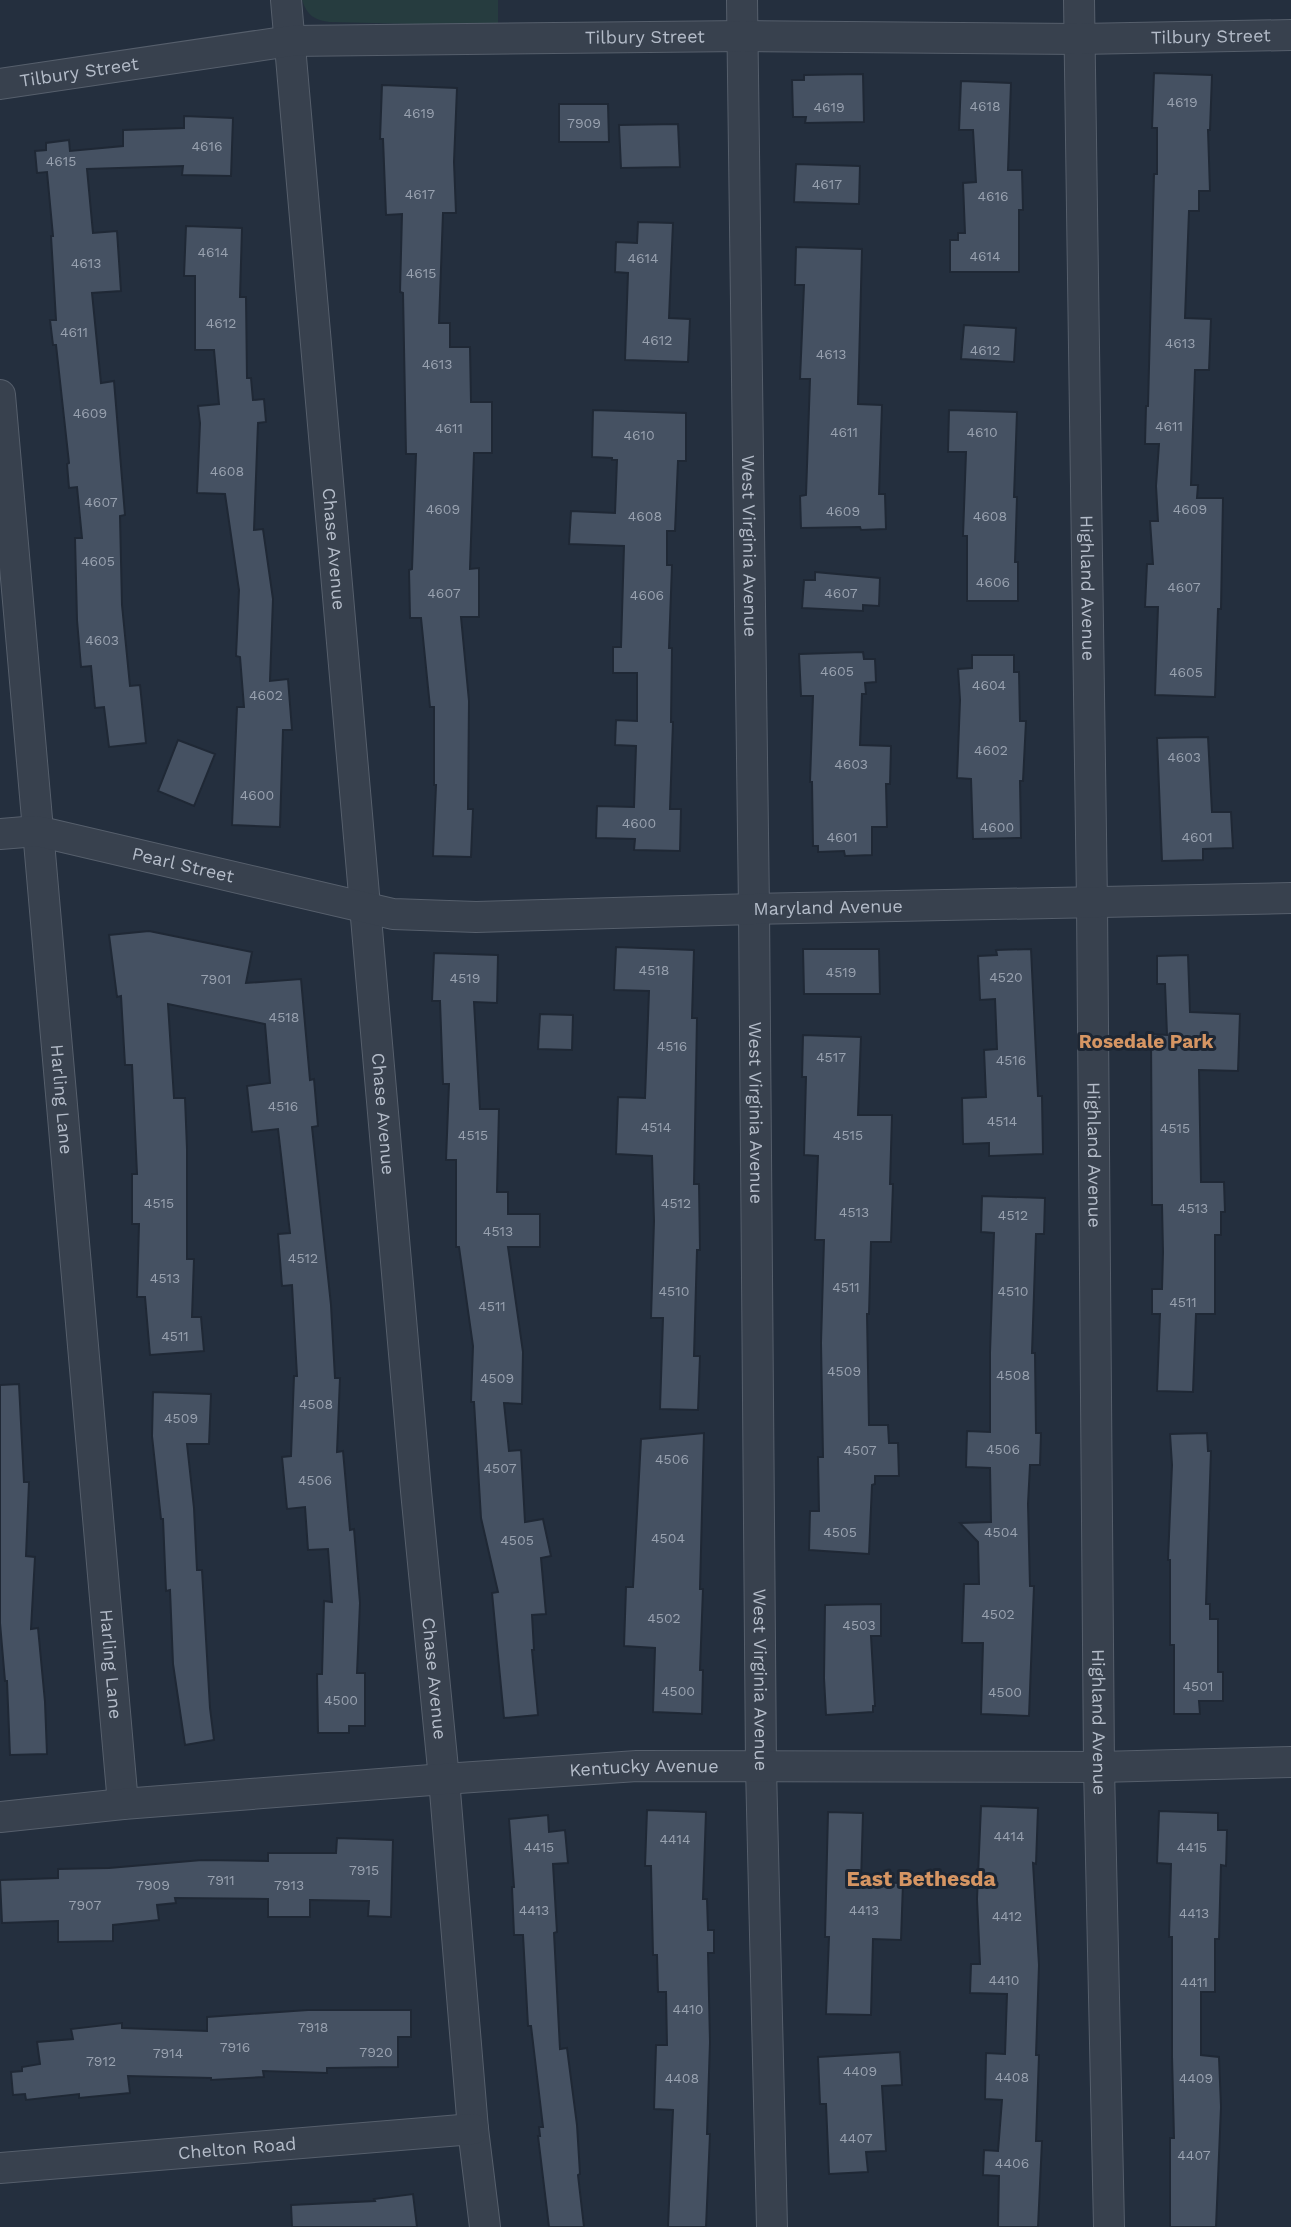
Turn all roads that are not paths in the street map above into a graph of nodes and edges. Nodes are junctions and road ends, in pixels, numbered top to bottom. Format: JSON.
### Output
{"nodes":[{"id":1,"x":286,"y":0,"type":"edge"},
{"id":2,"x":742,"y":0,"type":"edge"},
{"id":3,"x":1079,"y":0,"type":"edge"},
{"id":4,"x":1291,"y":35,"type":"edge"},
{"id":5,"x":743,"y":36,"type":"junction"},
{"id":6,"x":1080,"y":39,"type":"junction"},
{"id":7,"x":290,"y":41,"type":"junction"},
{"id":8,"x":0,"y":84,"type":"edge"},
{"id":9,"x":0,"y":395,"type":"edge"},
{"id":10,"x":37,"y":831,"type":"junction"},
{"id":11,"x":0,"y":834,"type":"edge"},
{"id":12,"x":1291,"y":898,"type":"edge"},
{"id":13,"x":1091,"y":903,"type":"junction"},
{"id":14,"x":365,"y":908,"type":"junction"},
{"id":15,"x":754,"y":909,"type":"junction"},
{"id":16,"x":1291,"y":1762,"type":"edge"},
{"id":17,"x":761,"y":1767,"type":"junction"},
{"id":18,"x":1099,"y":1768,"type":"junction"},
{"id":19,"x":444,"y":1779,"type":"junction"},
{"id":20,"x":123,"y":1804,"type":"junction"},
{"id":21,"x":0,"y":1817,"type":"edge"},
{"id":22,"x":473,"y":2129,"type":"junction"},
{"id":23,"x":0,"y":2168,"type":"edge"},
{"id":24,"x":485,"y":2227,"type":"edge"},
{"id":25,"x":772,"y":2227,"type":"edge"},
{"id":26,"x":1109,"y":2227,"type":"edge"}],
"edges":[{"from":1,"to":7,"type":"street","name":"Chase Avenue"},
{"from":2,"to":5,"type":"street","name":"West Virginia Avenue"},
{"from":3,"to":6,"type":"street","name":"Highland Avenue"},
{"from":4,"to":6,"type":"street","name":"Tilbury Street"},
{"from":5,"to":6,"type":"street","name":"Tilbury Street"},
{"from":5,"to":7,"type":"street","name":"Tilbury Street"},
{"from":5,"to":15,"type":"street","name":"West Virginia Avenue"},
{"from":6,"to":13,"type":"street","name":"Highland Avenue"},
{"from":7,"to":8,"type":"street","name":"Tilbury Street"},
{"from":7,"to":14,"type":"street","name":"Chase Avenue"},
{"from":9,"to":10,"type":"street","name":"Harling Lane"},
{"from":10,"to":11,"type":"street","name":"Pearl Street"},
{"from":10,"to":14,"type":"street","name":"Pearl Street"},
{"from":10,"to":20,"type":"street","name":"Harling Lane"},
{"from":12,"to":13,"type":"street","name":"Maryland Avenue"},
{"from":13,"to":15,"type":"street","name":"Maryland Avenue"},
{"from":13,"to":18,"type":"street","name":"Highland Avenue"},
{"from":14,"to":15,"type":"street","name":"Maryland Avenue"},
{"from":14,"to":19,"type":"street","name":"Chase Avenue"},
{"from":15,"to":17,"type":"street","name":"West Virginia Avenue"},
{"from":16,"to":18,"type":"street","name":"Kentucky Avenue"},
{"from":17,"to":18,"type":"street","name":"Kentucky Avenue"},
{"from":17,"to":19,"type":"street","name":"Kentucky Avenue"},
{"from":17,"to":25,"type":"street","name":"West Virginia Avenue"},
{"from":18,"to":26,"type":"street","name":"Highland Avenue"},
{"from":19,"to":20,"type":"street","name":"Kentucky Avenue"},
{"from":19,"to":22,"type":"street","name":"Chase Avenue"},
{"from":20,"to":21,"type":"street","name":"Kentucky Avenue"},
{"from":22,"to":23,"type":"street","name":"Chelton Road"},
{"from":22,"to":24,"type":"street","name":"Chase Avenue"}]}
